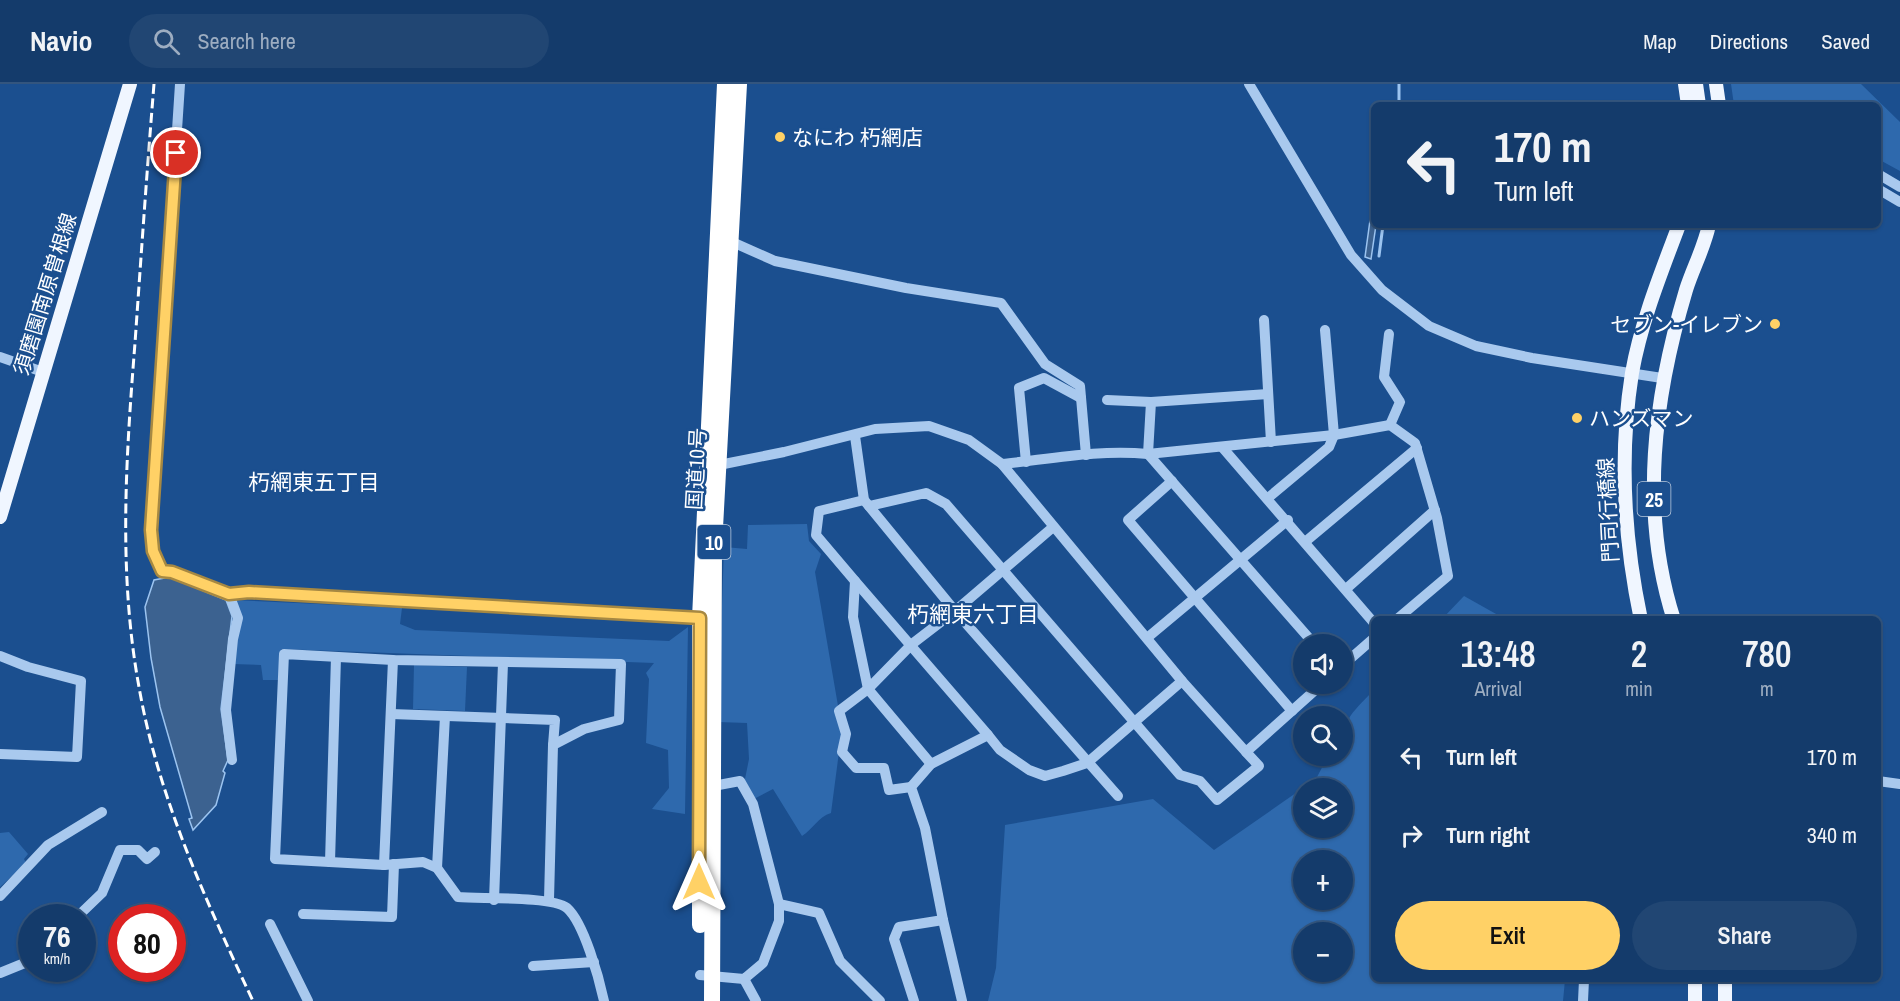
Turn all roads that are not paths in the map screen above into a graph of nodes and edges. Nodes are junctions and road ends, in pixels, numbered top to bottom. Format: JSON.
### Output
{"nodes":[{"id":1,"x":130,"y":84,"type":"edge"},
{"id":2,"x":180,"y":84,"type":"edge"},
{"id":3,"x":725,"y":84,"type":"edge"},
{"id":4,"x":739,"y":84,"type":"edge"},
{"id":5,"x":1249,"y":84,"type":"edge"},
{"id":6,"x":1685,"y":84,"type":"edge"},
{"id":7,"x":1696,"y":84,"type":"edge"},
{"id":8,"x":1716,"y":84,"type":"edge"},
{"id":9,"x":1688,"y":102,"type":"edge"},
{"id":10,"x":1698,"y":102,"type":"edge"},
{"id":11,"x":1719,"y":102,"type":"edge"},
{"id":12,"x":1881,"y":176,"type":"edge"},
{"id":13,"x":1900,"y":187,"type":"edge"},
{"id":14,"x":1881,"y":191,"type":"edge"},
{"id":15,"x":1900,"y":202,"type":"edge"},
{"id":16,"x":1678,"y":228,"type":"edge"},
{"id":17,"x":1708,"y":228,"type":"edge"},
{"id":18,"x":730,"y":241,"type":"junction"},
{"id":19,"x":1264,"y":320,"type":"dead end"},
{"id":20,"x":1324,"y":330,"type":"dead end"},
{"id":21,"x":1389,"y":334,"type":"dead end"},
{"id":22,"x":0,"y":357,"type":"edge"},
{"id":23,"x":44,"y":372,"type":"junction"},
{"id":24,"x":1632,"y":373,"type":"junction"},
{"id":25,"x":1662,"y":378,"type":"junction"},
{"id":26,"x":1268,"y":394,"type":"junction"},
{"id":27,"x":1081,"y":398,"type":"junction"},
{"id":28,"x":1107,"y":400,"type":"dead end"},
{"id":29,"x":1150,"y":402,"type":"junction"},
{"id":30,"x":1390,"y":425,"type":"junction"},
{"id":31,"x":1334,"y":435,"type":"junction"},
{"id":32,"x":855,"y":436,"type":"junction"},
{"id":33,"x":1271,"y":442,"type":"junction"},
{"id":34,"x":1222,"y":447,"type":"junction"},
{"id":35,"x":1417,"y":448,"type":"junction"},
{"id":36,"x":1148,"y":454,"type":"junction"},
{"id":37,"x":1086,"y":455,"type":"junction"},
{"id":38,"x":1026,"y":462,"type":"junction"},
{"id":39,"x":1002,"y":464,"type":"junction"},
{"id":40,"x":719,"y":465,"type":"junction"},
{"id":41,"x":1172,"y":481,"type":"junction"},
{"id":42,"x":1268,"y":498,"type":"junction"},
{"id":43,"x":867,"y":503,"type":"junction"},
{"id":44,"x":1435,"y":510,"type":"junction"},
{"id":45,"x":0,"y":517,"type":"edge"},
{"id":46,"x":1287,"y":520,"type":"junction"},
{"id":47,"x":1052,"y":528,"type":"junction"},
{"id":48,"x":1305,"y":542,"type":"junction"},
{"id":49,"x":1242,"y":559,"type":"junction"},
{"id":50,"x":1004,"y":570,"type":"junction"},
{"id":51,"x":855,"y":581,"type":"junction"},
{"id":52,"x":1346,"y":589,"type":"junction"},
{"id":53,"x":229,"y":594,"type":"junction"},
{"id":54,"x":1196,"y":597,"type":"junction"},
{"id":55,"x":955,"y":611,"type":"junction"},
{"id":56,"x":1401,"y":616,"type":"edge"},
{"id":57,"x":1640,"y":616,"type":"edge"},
{"id":58,"x":1673,"y":616,"type":"edge"},
{"id":59,"x":706,"y":618,"type":"junction"},
{"id":60,"x":1371,"y":619,"type":"edge"},
{"id":61,"x":1306,"y":634,"type":"edge"},
{"id":62,"x":1147,"y":638,"type":"junction"},
{"id":63,"x":1371,"y":641,"type":"edge"},
{"id":64,"x":912,"y":644,"type":"junction"},
{"id":65,"x":0,"y":656,"type":"edge"},
{"id":66,"x":1353,"y":656,"type":"edge"},
{"id":67,"x":336,"y":657,"type":"junction"},
{"id":68,"x":393,"y":660,"type":"junction"},
{"id":69,"x":503,"y":663,"type":"junction"},
{"id":70,"x":1182,"y":681,"type":"junction"},
{"id":71,"x":868,"y":689,"type":"junction"},
{"id":72,"x":1311,"y":694,"type":"edge"},
{"id":73,"x":1292,"y":711,"type":"junction"},
{"id":74,"x":391,"y":714,"type":"junction"},
{"id":75,"x":446,"y":716,"type":"junction"},
{"id":76,"x":502,"y":718,"type":"junction"},
{"id":77,"x":1135,"y":722,"type":"junction"},
{"id":78,"x":988,"y":735,"type":"junction"},
{"id":79,"x":553,"y":745,"type":"junction"},
{"id":80,"x":1246,"y":752,"type":"junction"},
{"id":81,"x":0,"y":754,"type":"edge"},
{"id":82,"x":232,"y":760,"type":"dead end"},
{"id":83,"x":1087,"y":763,"type":"junction"},
{"id":84,"x":932,"y":764,"type":"junction"},
{"id":85,"x":1881,"y":782,"type":"edge"},
{"id":86,"x":1900,"y":784,"type":"edge"},
{"id":87,"x":705,"y":787,"type":"junction"},
{"id":88,"x":911,"y":787,"type":"junction"},
{"id":89,"x":1118,"y":796,"type":"dead end"},
{"id":90,"x":102,"y":812,"type":"dead end"},
{"id":91,"x":155,"y":852,"type":"dead end"},
{"id":92,"x":330,"y":862,"type":"junction"},
{"id":93,"x":389,"y":864,"type":"junction"},
{"id":94,"x":437,"y":868,"type":"junction"},
{"id":95,"x":0,"y":896,"type":"edge"},
{"id":96,"x":494,"y":900,"type":"junction"},
{"id":97,"x":549,"y":900,"type":"junction"},
{"id":98,"x":91,"y":904,"type":"edge"},
{"id":99,"x":779,"y":904,"type":"junction"},
{"id":100,"x":303,"y":914,"type":"dead end"},
{"id":101,"x":943,"y":920,"type":"junction"},
{"id":102,"x":270,"y":924,"type":"dead end"},
{"id":103,"x":594,"y":962,"type":"junction"},
{"id":104,"x":18,"y":966,"type":"edge"},
{"id":105,"x":533,"y":966,"type":"dead end"},
{"id":106,"x":0,"y":973,"type":"edge"},
{"id":107,"x":706,"y":976,"type":"junction"},
{"id":108,"x":744,"y":979,"type":"junction"},
{"id":109,"x":1584,"y":982,"type":"edge"},
{"id":110,"x":1695,"y":982,"type":"edge"},
{"id":111,"x":1725,"y":982,"type":"edge"},
{"id":112,"x":308,"y":1001,"type":"edge"},
{"id":113,"x":604,"y":1001,"type":"edge"},
{"id":114,"x":701,"y":1001,"type":"edge"},
{"id":115,"x":712,"y":1001,"type":"edge"},
{"id":116,"x":756,"y":1001,"type":"edge"},
{"id":117,"x":880,"y":1001,"type":"edge"},
{"id":118,"x":914,"y":1001,"type":"edge"},
{"id":119,"x":962,"y":1001,"type":"edge"},
{"id":120,"x":1583,"y":1001,"type":"edge"},
{"id":121,"x":1695,"y":1001,"type":"edge"},
{"id":122,"x":1725,"y":1001,"type":"edge"}],
"edges":[{"from":1,"to":23,"type":"main road","name":"須磨園南原曽根線"},
{"from":2,"to":53,"type":"street"},
{"from":3,"to":59,"type":"highway","name":"国道10号","number":"10"},
{"from":4,"to":18,"type":"highway","name":"国道10号","number":"10"},
{"from":5,"to":24,"type":"street"},
{"from":6,"to":9,"type":"main road"},
{"from":7,"to":10,"type":"main road"},
{"from":8,"to":11,"type":"main road"},
{"from":12,"to":13,"type":"street"},
{"from":14,"to":15,"type":"street"},
{"from":16,"to":24,"type":"main road","name":"門司行橋線","number":"25"},
{"from":17,"to":25,"type":"main road","number":"25"},
{"from":18,"to":27,"type":"street"},
{"from":18,"to":40,"type":"highway","name":"国道10号","number":"10"},
{"from":19,"to":26,"type":"street"},
{"from":20,"to":31,"type":"street"},
{"from":21,"to":30,"type":"street"},
{"from":22,"to":23,"type":"street"},
{"from":23,"to":45,"type":"main road","name":"須磨園南原曽根線"},
{"from":24,"to":25,"type":"street"},
{"from":24,"to":57,"type":"main road","name":"門司行橋線","number":"25"},
{"from":25,"to":58,"type":"main road","number":"25"},
{"from":26,"to":29,"type":"street"},
{"from":26,"to":33,"type":"street"},
{"from":27,"to":37,"type":"street"},
{"from":27,"to":38,"type":"street"},
{"from":28,"to":29,"type":"street"},
{"from":29,"to":36,"type":"street"},
{"from":30,"to":31,"type":"street"},
{"from":30,"to":35,"type":"street"},
{"from":31,"to":33,"type":"street"},
{"from":31,"to":42,"type":"street"},
{"from":32,"to":39,"type":"street"},
{"from":32,"to":40,"type":"street"},
{"from":32,"to":43,"type":"street"},
{"from":33,"to":34,"type":"street"},
{"from":34,"to":36,"type":"street"},
{"from":34,"to":42,"type":"street"},
{"from":35,"to":44,"type":"street"},
{"from":35,"to":48,"type":"street"},
{"from":36,"to":37,"type":"street"},
{"from":36,"to":41,"type":"street"},
{"from":37,"to":38,"type":"street"},
{"from":38,"to":39,"type":"street"},
{"from":39,"to":47,"type":"street"},
{"from":40,"to":59,"type":"highway","name":"国道10号","number":"10"},
{"from":41,"to":49,"type":"street"},
{"from":41,"to":54,"type":"street"},
{"from":42,"to":46,"type":"street"},
{"from":43,"to":50,"type":"street"},
{"from":43,"to":51,"type":"street"},
{"from":43,"to":55,"type":"street"},
{"from":44,"to":52,"type":"street"},
{"from":44,"to":56,"type":"street"},
{"from":46,"to":48,"type":"street"},
{"from":46,"to":49,"type":"street"},
{"from":47,"to":50,"type":"street"},
{"from":47,"to":62,"type":"street"},
{"from":48,"to":52,"type":"street"},
{"from":49,"to":54,"type":"street"},
{"from":49,"to":61,"type":"street"},
{"from":50,"to":55,"type":"street"},
{"from":50,"to":77,"type":"street"},
{"from":51,"to":64,"type":"street"},
{"from":51,"to":71,"type":"street"},
{"from":52,"to":60,"type":"street"},
{"from":53,"to":59,"type":"street"},
{"from":53,"to":82,"type":"street"},
{"from":54,"to":62,"type":"street"},
{"from":54,"to":73,"type":"street"},
{"from":55,"to":64,"type":"street"},
{"from":55,"to":83,"type":"street"},
{"from":59,"to":87,"type":"highway","name":"国道10号","number":"10"},
{"from":62,"to":70,"type":"street"},
{"from":63,"to":66,"type":"street"},
{"from":64,"to":71,"type":"street"},
{"from":64,"to":78,"type":"street"},
{"from":65,"to":81,"type":"street"},
{"from":67,"to":68,"type":"street"},
{"from":67,"to":92,"type":"street"},
{"from":67,"to":92,"type":"street"},
{"from":68,"to":69,"type":"street"},
{"from":68,"to":74,"type":"street"},
{"from":69,"to":76,"type":"street"},
{"from":69,"to":79,"type":"street"},
{"from":70,"to":77,"type":"street"},
{"from":70,"to":80,"type":"street"},
{"from":71,"to":84,"type":"street"},
{"from":71,"to":88,"type":"street"},
{"from":72,"to":73,"type":"street"},
{"from":73,"to":80,"type":"street"},
{"from":74,"to":75,"type":"street"},
{"from":74,"to":93,"type":"street"},
{"from":75,"to":76,"type":"street"},
{"from":75,"to":94,"type":"street"},
{"from":76,"to":79,"type":"street"},
{"from":76,"to":96,"type":"street"},
{"from":77,"to":80,"type":"street"},
{"from":77,"to":83,"type":"street"},
{"from":78,"to":83,"type":"street"},
{"from":78,"to":84,"type":"street"},
{"from":79,"to":97,"type":"street"},
{"from":83,"to":89,"type":"street"},
{"from":84,"to":88,"type":"street"},
{"from":85,"to":86,"type":"street"},
{"from":87,"to":99,"type":"street"},
{"from":87,"to":107,"type":"highway","name":"国道10号","number":"10"},
{"from":88,"to":101,"type":"street"},
{"from":90,"to":95,"type":"street"},
{"from":91,"to":98,"type":"street"},
{"from":92,"to":93,"type":"street"},
{"from":93,"to":94,"type":"street"},
{"from":93,"to":100,"type":"street"},
{"from":94,"to":96,"type":"street"},
{"from":96,"to":97,"type":"street"},
{"from":97,"to":103,"type":"street"},
{"from":99,"to":108,"type":"street"},
{"from":99,"to":117,"type":"street"},
{"from":101,"to":118,"type":"street"},
{"from":101,"to":119,"type":"street"},
{"from":102,"to":112,"type":"street"},
{"from":103,"to":105,"type":"street"},
{"from":103,"to":113,"type":"street"},
{"from":104,"to":106,"type":"street"},
{"from":107,"to":108,"type":"street"},
{"from":107,"to":114,"type":"highway","name":"国道10号","number":"10"},
{"from":107,"to":115,"type":"highway","name":"国道10号","number":"10"},
{"from":108,"to":116,"type":"street"},
{"from":109,"to":120,"type":"street"},
{"from":110,"to":121,"type":"main road"},
{"from":111,"to":122,"type":"main road"}]}
